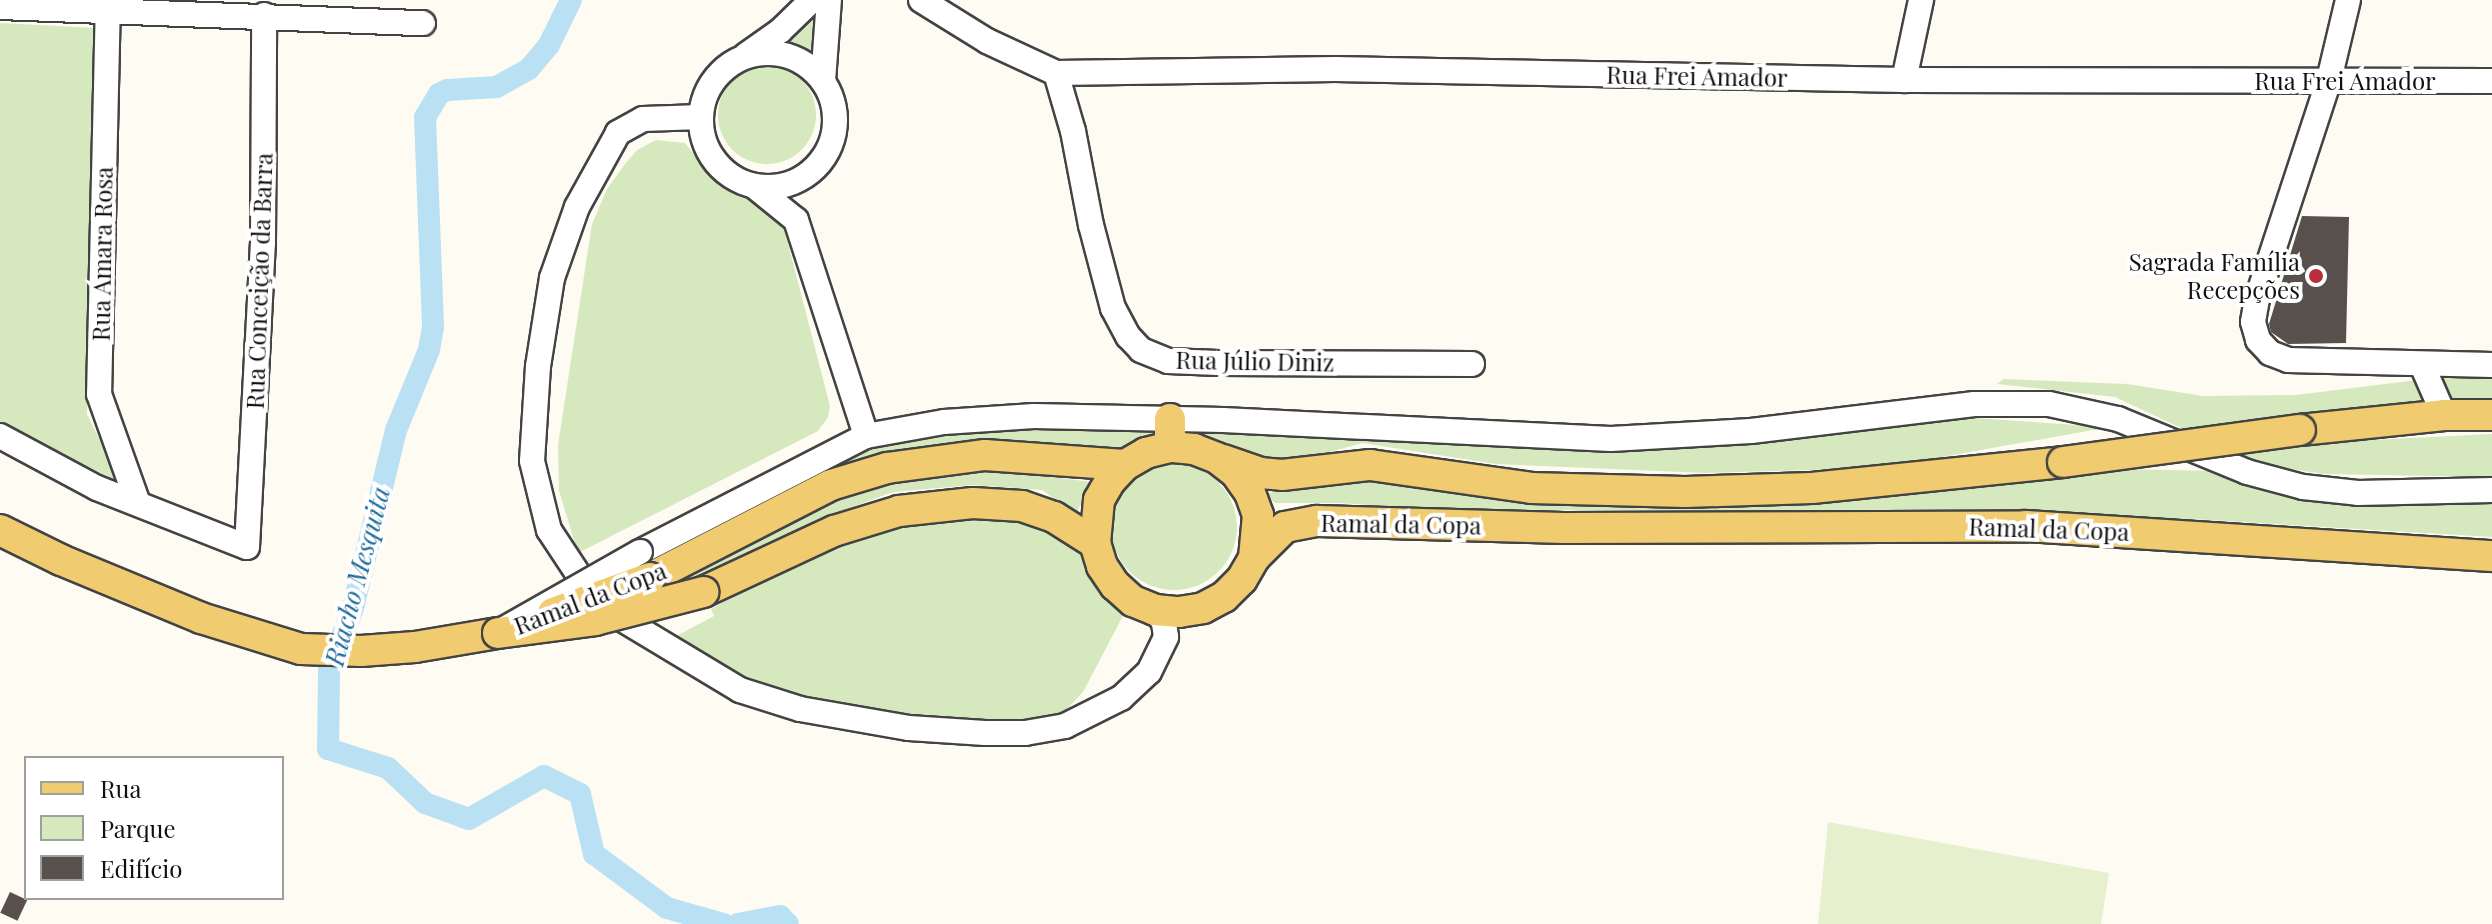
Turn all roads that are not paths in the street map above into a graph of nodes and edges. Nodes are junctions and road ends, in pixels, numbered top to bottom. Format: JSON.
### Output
{"nodes":[{"id":1,"x":812,"y":0,"type":"edge"},
{"id":2,"x":829,"y":0,"type":"edge"},
{"id":3,"x":921,"y":0,"type":"edge"},
{"id":4,"x":1921,"y":0,"type":"edge"},
{"id":5,"x":2348,"y":0,"type":"edge"},
{"id":6,"x":108,"y":4,"type":"edge"},
{"id":7,"x":0,"y":7,"type":"edge"},
{"id":8,"x":264,"y":15,"type":"junction"},
{"id":9,"x":423,"y":23,"type":"dead end"},
{"id":10,"x":742,"y":58,"type":"junction"},
{"id":11,"x":1056,"y":73,"type":"junction"},
{"id":12,"x":1904,"y":80,"type":"junction"},
{"id":13,"x":2329,"y":80,"type":"junction"},
{"id":14,"x":823,"y":81,"type":"junction"},
{"id":15,"x":2492,"y":81,"type":"edge"},
{"id":16,"x":701,"y":117,"type":"junction"},
{"id":17,"x":816,"y":166,"type":"junction"},
{"id":18,"x":754,"y":186,"type":"junction"},
{"id":19,"x":796,"y":220,"type":"junction"},
{"id":20,"x":1472,"y":364,"type":"dead end"},
{"id":21,"x":2422,"y":365,"type":"junction"},
{"id":22,"x":2492,"y":365,"type":"edge"},
{"id":23,"x":2444,"y":415,"type":"junction"},
{"id":24,"x":2492,"y":415,"type":"edge"},
{"id":25,"x":1170,"y":433,"type":"junction"},
{"id":26,"x":0,"y":436,"type":"edge"},
{"id":27,"x":866,"y":436,"type":"junction"},
{"id":28,"x":1217,"y":458,"type":"junction"},
{"id":29,"x":1125,"y":465,"type":"junction"},
{"id":30,"x":2492,"y":490,"type":"edge"},
{"id":31,"x":137,"y":501,"type":"junction"},
{"id":32,"x":0,"y":530,"type":"edge"},
{"id":33,"x":1095,"y":543,"type":"junction"},
{"id":34,"x":2492,"y":556,"type":"edge"},
{"id":35,"x":1254,"y":558,"type":"junction"},
{"id":36,"x":645,"y":565,"type":"junction"},
{"id":37,"x":1155,"y":610,"type":"junction"},
{"id":38,"x":498,"y":633,"type":"junction"}],
"edges":[{"from":1,"to":10,"type":"street"},
{"from":2,"to":14,"type":"street"},
{"from":3,"to":11,"type":"street","name":"Rua Frei Amador"},
{"from":4,"to":12,"type":"street"},
{"from":5,"to":13,"type":"street"},
{"from":6,"to":7,"type":"street"},
{"from":6,"to":8,"type":"street"},
{"from":6,"to":31,"type":"street","name":"Rua Amara Rosa"},
{"from":8,"to":9,"type":"street"},
{"from":8,"to":31,"type":"street","name":"Rua Conceição da Barra"},
{"from":10,"to":14,"type":"street"},
{"from":10,"to":16,"type":"street"},
{"from":11,"to":12,"type":"street","name":"Rua Frei Amador"},
{"from":11,"to":20,"type":"street","name":"Rua Júlio Diniz"},
{"from":12,"to":13,"type":"street","name":"Rua Frei Amador"},
{"from":13,"to":15,"type":"street","name":"Rua Frei Amador"},
{"from":13,"to":21,"type":"street"},
{"from":14,"to":17,"type":"street"},
{"from":16,"to":18,"type":"street"},
{"from":16,"to":37,"type":"street"},
{"from":17,"to":18,"type":"street"},
{"from":17,"to":19,"type":"street"},
{"from":18,"to":19,"type":"street"},
{"from":19,"to":27,"type":"street"},
{"from":21,"to":22,"type":"street"},
{"from":21,"to":23,"type":"street"},
{"from":23,"to":24,"type":"main road","name":"Ramal da Copa"},
{"from":23,"to":28,"type":"main road","name":"Ramal da Copa","bridge":true},
{"from":25,"to":27,"type":"street"},
{"from":25,"to":28,"type":"main road"},
{"from":25,"to":29,"type":"main road"},
{"from":25,"to":30,"type":"street"},
{"from":26,"to":31,"type":"street"},
{"from":27,"to":36,"type":"street"},
{"from":28,"to":35,"type":"main road"},
{"from":29,"to":33,"type":"main road"},
{"from":29,"to":36,"type":"main road","name":"Ramal da Copa"},
{"from":32,"to":38,"type":"main road"},
{"from":33,"to":37,"type":"main road"},
{"from":33,"to":38,"type":"main road","name":"Ramal da Copa","bridge":true},
{"from":34,"to":35,"type":"main road","name":"Ramal da Copa"},
{"from":35,"to":37,"type":"main road","name":"Ramal da Copa"},
{"from":36,"to":38,"type":"main road","name":"Ramal da Copa","bridge":true}]}
